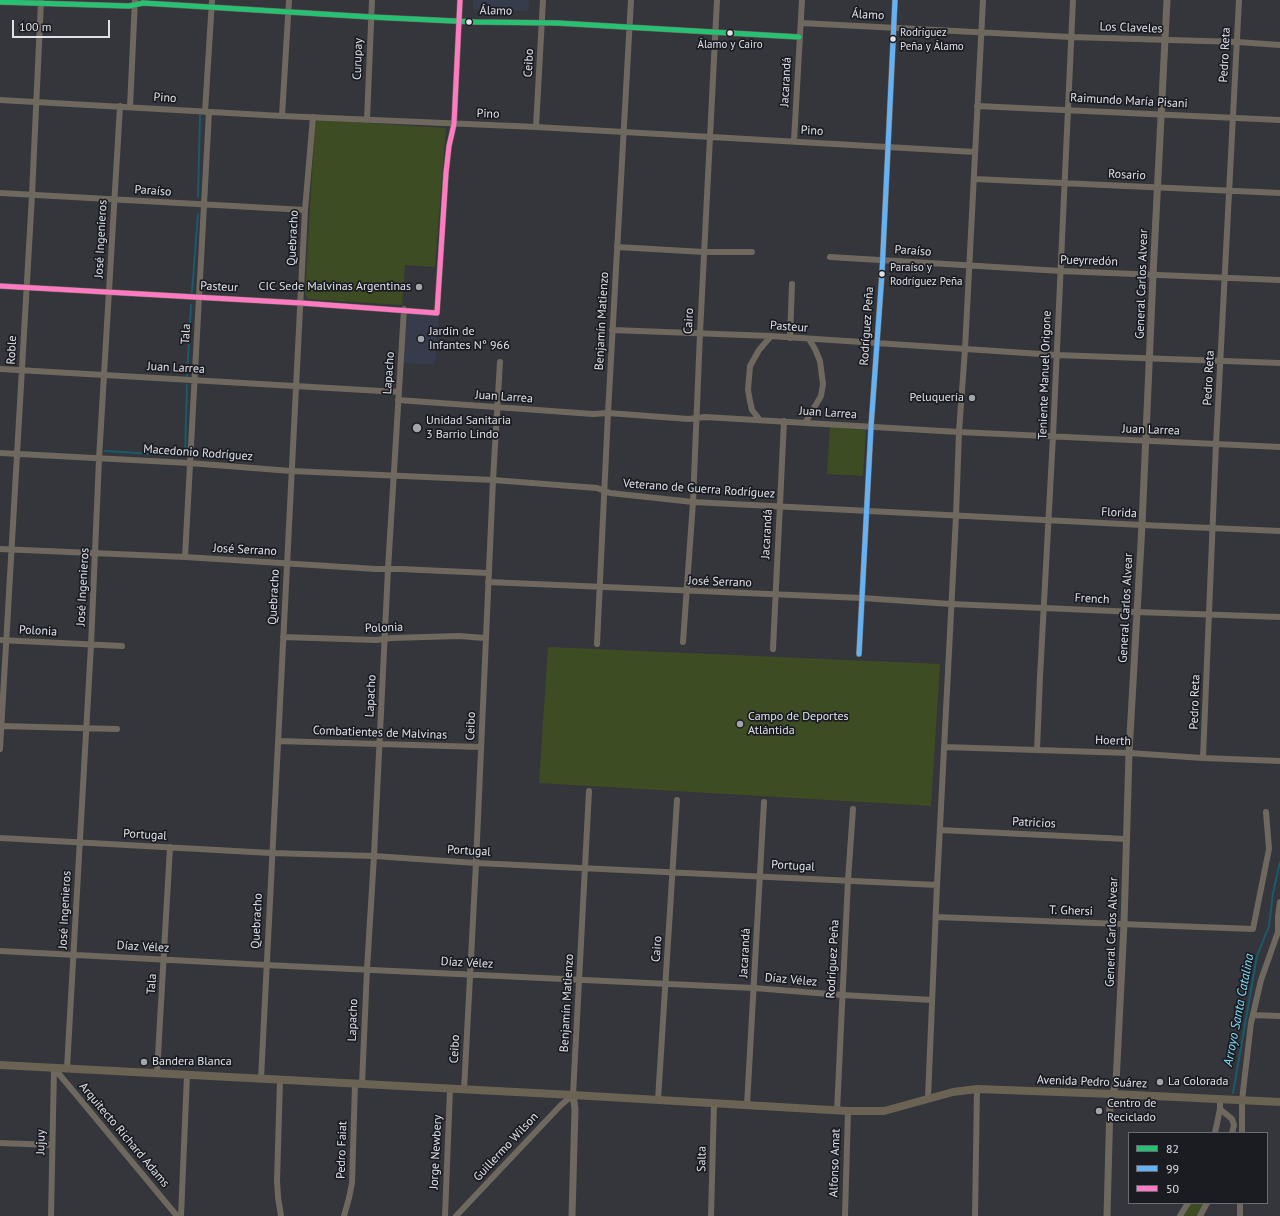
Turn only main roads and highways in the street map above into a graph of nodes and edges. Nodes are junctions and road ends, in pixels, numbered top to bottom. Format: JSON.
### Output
{"nodes":[{"id":1,"x":0,"y":1065,"type":"edge"},
{"id":2,"x":1280,"y":1102,"type":"edge"}],
"edges":[{"from":1,"to":2,"type":"main road","name":"Avenida Pedro Suárez"}]}
